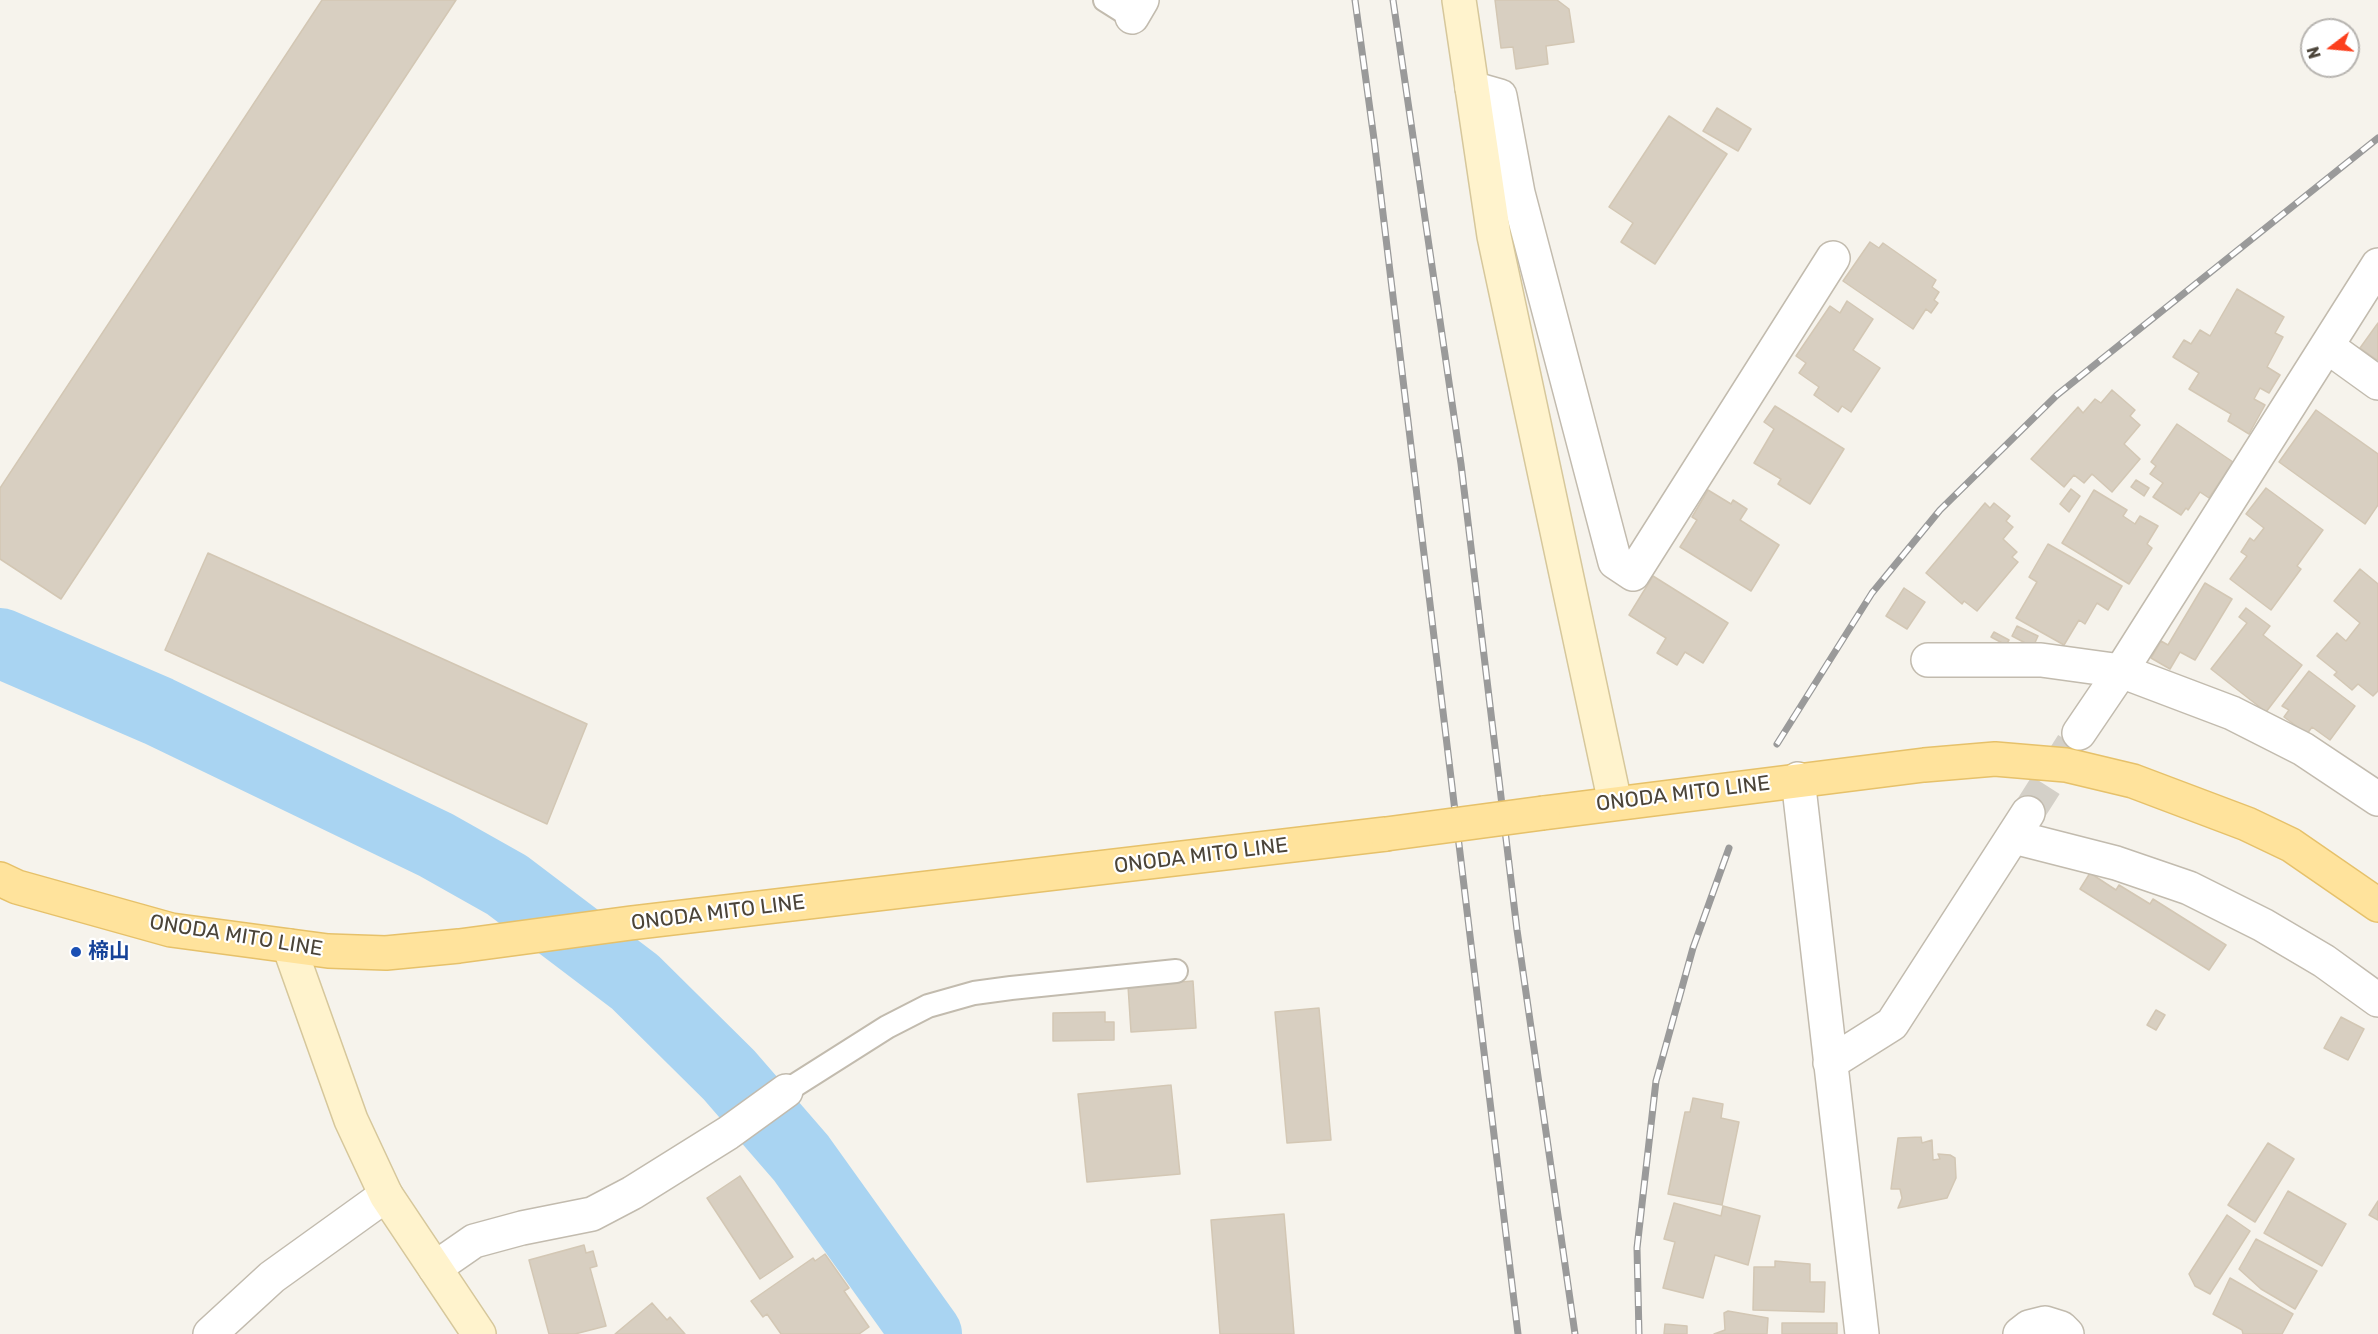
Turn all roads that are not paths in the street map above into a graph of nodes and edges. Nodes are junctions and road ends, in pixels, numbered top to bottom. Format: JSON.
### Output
{"nodes":[{"id":1,"x":1459,"y":0,"type":"edge"},
{"id":2,"x":1472,"y":88,"type":"junction"},
{"id":3,"x":1833,"y":258,"type":"dead end"},
{"id":4,"x":2378,"y":265,"type":"edge"},
{"id":5,"x":2328,"y":347,"type":"junction"},
{"id":6,"x":2378,"y":383,"type":"edge"},
{"id":7,"x":1928,"y":660,"type":"dead end"},
{"id":8,"x":2121,"y":672,"type":"junction"},
{"id":9,"x":2079,"y":733,"type":"tunnel mouth"},
{"id":10,"x":1798,"y":779,"type":"junction"},
{"id":11,"x":2378,"y":799,"type":"edge"},
{"id":12,"x":1615,"y":803,"type":"junction"},
{"id":13,"x":0,"y":879,"type":"edge"},
{"id":14,"x":2378,"y":905,"type":"edge"},
{"id":15,"x":289,"y":946,"type":"junction"},
{"id":16,"x":1176,"y":971,"type":"dead end"},
{"id":17,"x":2378,"y":1000,"type":"edge"},
{"id":18,"x":1830,"y":1063,"type":"junction"},
{"id":19,"x":786,"y":1091,"type":"joint"},
{"id":20,"x":386,"y":1195,"type":"junction"},
{"id":21,"x":435,"y":1268,"type":"junction"},
{"id":22,"x":210,"y":1334,"type":"edge"},
{"id":23,"x":479,"y":1334,"type":"edge"},
{"id":24,"x":1862,"y":1334,"type":"edge"},
{"id":25,"x":2020,"y":1334,"type":"edge"},
{"id":26,"x":2067,"y":1334,"type":"edge"}],
"edges":[{"from":1,"to":2,"type":"street"},
{"from":2,"to":3,"type":"street"},
{"from":2,"to":12,"type":"street"},
{"from":4,"to":5,"type":"street"},
{"from":5,"to":6,"type":"street"},
{"from":5,"to":8,"type":"street"},
{"from":7,"to":8,"type":"street"},
{"from":8,"to":9,"type":"street"},
{"from":8,"to":11,"type":"street"},
{"from":10,"to":12,"type":"main road","name":"ONODA MITO LINE"},
{"from":10,"to":14,"type":"main road","name":"ONODA MITO LINE"},
{"from":10,"to":18,"type":"street"},
{"from":12,"to":15,"type":"main road","name":"ONODA MITO LINE","bridge":true},
{"from":13,"to":15,"type":"main road","name":"ONODA MITO LINE"},
{"from":15,"to":20,"type":"street"},
{"from":16,"to":19,"type":"lane"},
{"from":17,"to":18,"type":"street"},
{"from":18,"to":24,"type":"street"},
{"from":19,"to":21,"type":"street"},
{"from":20,"to":21,"type":"street"},
{"from":20,"to":22,"type":"street"},
{"from":21,"to":23,"type":"street"},
{"from":25,"to":26,"type":"street"}]}
